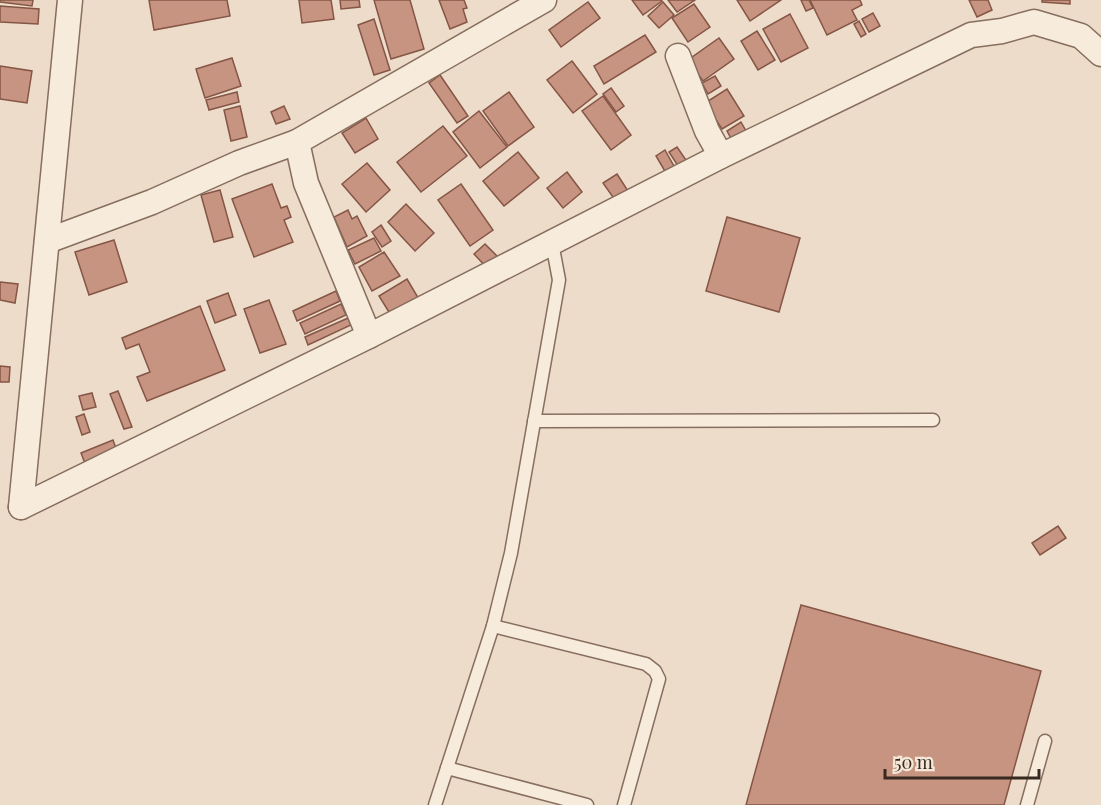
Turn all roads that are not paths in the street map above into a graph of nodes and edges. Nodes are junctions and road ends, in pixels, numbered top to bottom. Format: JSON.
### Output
{"nodes":[{"id":1,"x":70,"y":0,"type":"edge"},
{"id":2,"x":544,"y":0,"type":"edge"},
{"id":3,"x":1101,"y":54,"type":"edge"},
{"id":4,"x":678,"y":56,"type":"dead end"},
{"id":5,"x":297,"y":142,"type":"junction"},
{"id":6,"x":721,"y":156,"type":"junction"},
{"id":7,"x":47,"y":241,"type":"junction"},
{"id":8,"x":552,"y":243,"type":"junction"},
{"id":9,"x":369,"y":336,"type":"junction"},
{"id":10,"x":933,"y":420,"type":"dead end"},
{"id":11,"x":534,"y":421,"type":"junction"},
{"id":12,"x":493,"y":626,"type":"junction"},
{"id":13,"x":1045,"y":741,"type":"dead end"},
{"id":14,"x":447,"y":768,"type":"junction"},
{"id":15,"x":435,"y":805,"type":"edge"},
{"id":16,"x":587,"y":805,"type":"edge"},
{"id":17,"x":624,"y":805,"type":"edge"},
{"id":18,"x":1027,"y":805,"type":"edge"}],
"edges":[{"from":1,"to":7,"type":"street"},
{"from":2,"to":5,"type":"street"},
{"from":3,"to":6,"type":"street"},
{"from":4,"to":6,"type":"street"},
{"from":5,"to":7,"type":"street"},
{"from":5,"to":9,"type":"street"},
{"from":6,"to":8,"type":"street"},
{"from":7,"to":9,"type":"street"},
{"from":8,"to":9,"type":"street"},
{"from":8,"to":11,"type":"lane"},
{"from":10,"to":11,"type":"lane"},
{"from":11,"to":12,"type":"lane"},
{"from":12,"to":14,"type":"lane"},
{"from":12,"to":17,"type":"lane"},
{"from":13,"to":18,"type":"lane"},
{"from":14,"to":15,"type":"lane"},
{"from":14,"to":16,"type":"lane"}]}
